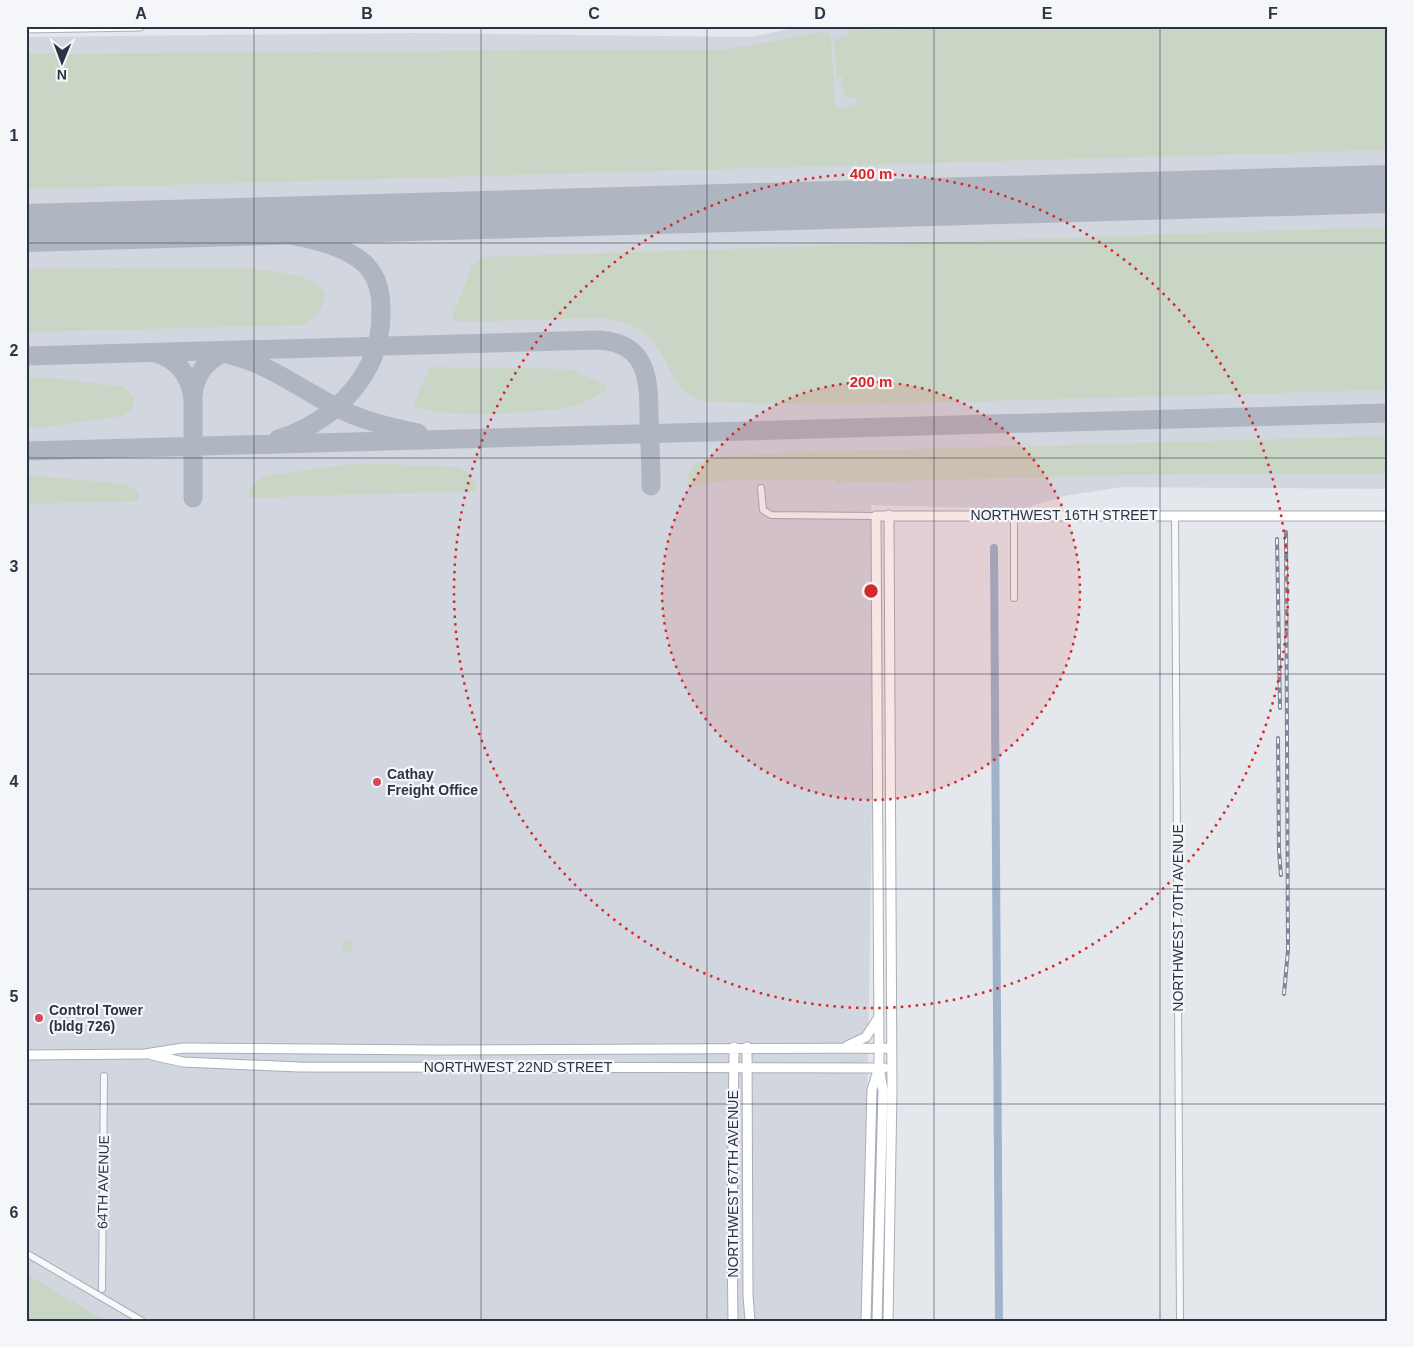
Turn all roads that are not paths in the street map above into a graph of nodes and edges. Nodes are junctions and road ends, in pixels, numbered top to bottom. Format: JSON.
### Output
{"nodes":[{"id":1,"x":140,"y":26,"type":"edge"},
{"id":2,"x":26,"y":28,"type":"edge"},
{"id":3,"x":760,"y":488,"type":"dead end"},
{"id":4,"x":889,"y":515,"type":"junction"},
{"id":5,"x":876,"y":516,"type":"junction"},
{"id":6,"x":1175,"y":516,"type":"junction"},
{"id":7,"x":1388,"y":516,"type":"edge"},
{"id":8,"x":1014,"y":517,"type":"junction"},
{"id":9,"x":1014,"y":598,"type":"dead end"},
{"id":10,"x":878,"y":1017,"type":"junction"},
{"id":11,"x":734,"y":1047,"type":"junction"},
{"id":12,"x":747,"y":1047,"type":"junction"},
{"id":13,"x":842,"y":1048,"type":"junction"},
{"id":14,"x":878,"y":1048,"type":"junction"},
{"id":15,"x":891,"y":1048,"type":"junction"},
{"id":16,"x":145,"y":1054,"type":"junction"},
{"id":17,"x":26,"y":1055,"type":"edge"},
{"id":18,"x":733,"y":1068,"type":"junction"},
{"id":19,"x":747,"y":1068,"type":"junction"},
{"id":20,"x":879,"y":1068,"type":"junction"},
{"id":21,"x":891,"y":1068,"type":"junction"},
{"id":22,"x":104,"y":1076,"type":"dead end"},
{"id":23,"x":26,"y":1253,"type":"edge"},
{"id":24,"x":102,"y":1288,"type":"dead end"},
{"id":25,"x":888,"y":1320,"type":"edge"},
{"id":26,"x":142,"y":1321,"type":"edge"},
{"id":27,"x":733,"y":1321,"type":"edge"},
{"id":28,"x":750,"y":1321,"type":"edge"},
{"id":29,"x":866,"y":1321,"type":"edge"},
{"id":30,"x":878,"y":1321,"type":"edge"},
{"id":31,"x":1180,"y":1321,"type":"edge"}],
"edges":[{"from":1,"to":2,"type":"main road"},
{"from":3,"to":5,"type":"street","name":"NORTHWEST 16TH STREET"},
{"from":4,"to":5,"type":"main road","name":"NORTHWEST 16TH STREET"},
{"from":4,"to":8,"type":"main road","name":"NORTHWEST 16TH STREET"},
{"from":4,"to":15,"type":"main road"},
{"from":5,"to":10,"type":"main road"},
{"from":6,"to":7,"type":"main road","name":"NORTHWEST 16TH STREET"},
{"from":6,"to":8,"type":"main road","name":"NORTHWEST 16TH STREET"},
{"from":6,"to":31,"type":"street","name":"NORTHWEST 70TH AVENUE"},
{"from":8,"to":9,"type":"street"},
{"from":10,"to":13,"type":"main road"},
{"from":10,"to":14,"type":"main road"},
{"from":11,"to":12,"type":"main road","name":"NORTHWEST 22ND STREET"},
{"from":11,"to":16,"type":"main road","name":"NORTHWEST 22ND STREET"},
{"from":11,"to":18,"type":"main road","name":"NORTHWEST 67TH AVENUE"},
{"from":12,"to":13,"type":"main road","name":"NORTHWEST 22ND STREET"},
{"from":12,"to":19,"type":"main road","name":"NORTHWEST 67TH AVENUE"},
{"from":13,"to":14,"type":"main road","name":"NORTHWEST 22ND STREET"},
{"from":14,"to":15,"type":"main road","name":"NORTHWEST 22ND STREET"},
{"from":14,"to":20,"type":"main road"},
{"from":15,"to":21,"type":"main road"},
{"from":16,"to":17,"type":"main road","name":"NORTHWEST 22ND STREET"},
{"from":16,"to":18,"type":"main road","name":"NORTHWEST 22ND STREET"},
{"from":18,"to":19,"type":"main road","name":"NORTHWEST 22ND STREET"},
{"from":18,"to":27,"type":"main road","name":"NORTHWEST 67TH AVENUE"},
{"from":19,"to":20,"type":"main road","name":"NORTHWEST 22ND STREET"},
{"from":19,"to":28,"type":"main road","name":"NORTHWEST 67TH AVENUE"},
{"from":20,"to":21,"type":"main road","name":"NORTHWEST 22ND STREET"},
{"from":20,"to":29,"type":"main road"},
{"from":20,"to":30,"type":"main road"},
{"from":21,"to":25,"type":"main road"},
{"from":22,"to":24,"type":"street","name":"64TH AVENUE"},
{"from":23,"to":26,"type":"street"}]}
